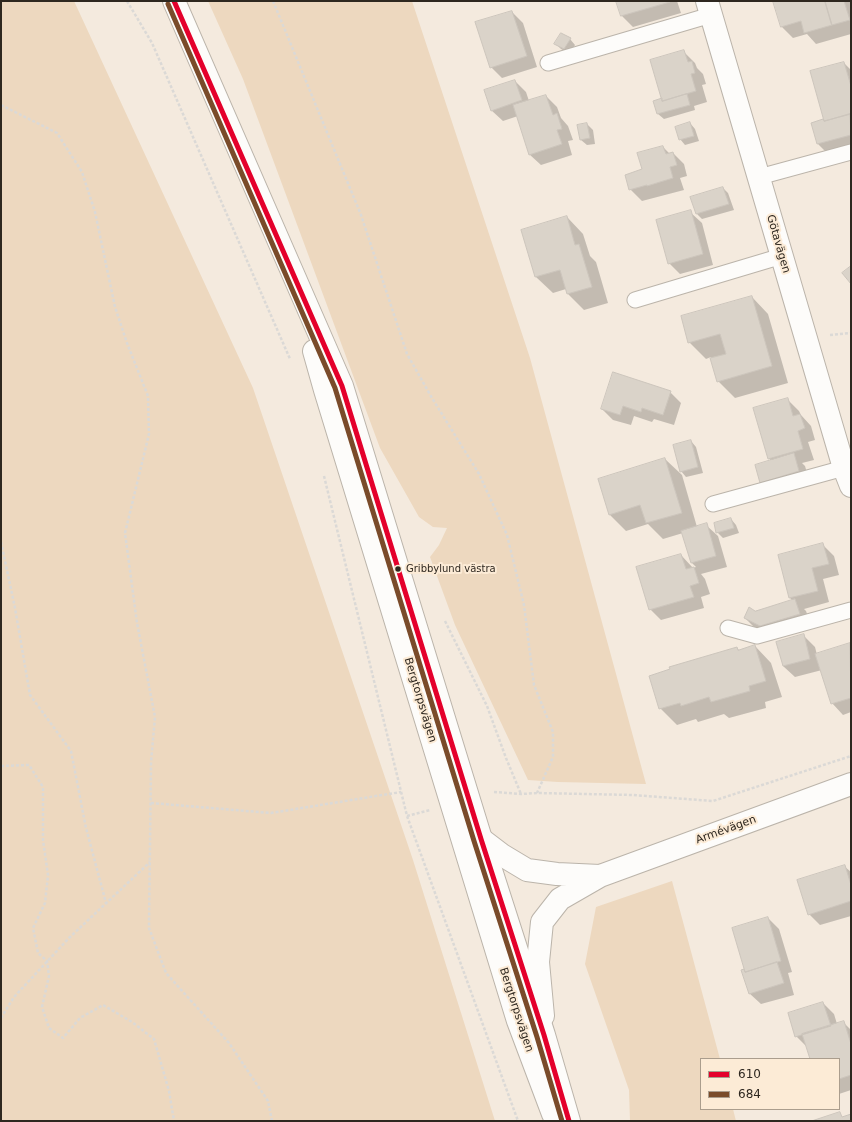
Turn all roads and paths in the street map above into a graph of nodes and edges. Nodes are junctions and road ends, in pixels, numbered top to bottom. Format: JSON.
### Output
{"nodes":[{"id":1,"x":127,"y":1,"type":"edge"},
{"id":2,"x":174,"y":1,"type":"edge"},
{"id":3,"x":273,"y":1,"type":"edge"},
{"id":4,"x":709,"y":8,"type":"edge"},
{"id":5,"x":548,"y":63,"type":"dead end"},
{"id":6,"x":1,"y":105,"type":"edge"},
{"id":7,"x":851,"y":152,"type":"edge"},
{"id":8,"x":759,"y":177,"type":"junction"},
{"id":9,"x":782,"y":256,"type":"junction"},
{"id":10,"x":294,"y":276,"type":"junction"},
{"id":11,"x":635,"y":300,"type":"dead end"},
{"id":12,"x":290,"y":360,"type":"dead end"},
{"id":13,"x":324,"y":474,"type":"dead end"},
{"id":14,"x":848,"y":477,"type":"edge"},
{"id":15,"x":713,"y":504,"type":"dead end"},
{"id":16,"x":1,"y":542,"type":"edge"},
{"id":17,"x":851,"y":610,"type":"edge"},
{"id":18,"x":445,"y":621,"type":"dead end"},
{"id":19,"x":728,"y":628,"type":"dead end"},
{"id":20,"x":851,"y":756,"type":"edge"},
{"id":21,"x":1,"y":766,"type":"edge"},
{"id":22,"x":851,"y":784,"type":"edge"},
{"id":23,"x":401,"y":792,"type":"junction"},
{"id":24,"x":494,"y":792,"type":"dead end"},
{"id":25,"x":537,"y":793,"type":"junction"},
{"id":26,"x":521,"y":794,"type":"junction"},
{"id":27,"x":152,"y":803,"type":"junction"},
{"id":28,"x":437,"y":808,"type":"dead end"},
{"id":29,"x":407,"y":816,"type":"junction"},
{"id":30,"x":481,"y":839,"type":"junction"},
{"id":31,"x":150,"y":862,"type":"junction"},
{"id":32,"x":600,"y":876,"type":"junction"},
{"id":33,"x":106,"y":903,"type":"junction"},
{"id":34,"x":47,"y":961,"type":"junction"},
{"id":35,"x":1,"y":1018,"type":"edge"},
{"id":36,"x":544,"y":1035,"type":"junction"},
{"id":37,"x":174,"y":1121,"type":"edge"},
{"id":38,"x":272,"y":1121,"type":"edge"},
{"id":39,"x":518,"y":1121,"type":"edge"},
{"id":40,"x":556,"y":1121,"type":"edge"},
{"id":41,"x":569,"y":1121,"type":"edge"}],
"edges":[{"from":1,"to":12,"type":"path"},
{"from":2,"to":10,"type":"main road","name":"Bergtorpsvägen"},
{"from":3,"to":25,"type":"path"},
{"from":4,"to":5,"type":"lane"},
{"from":4,"to":8,"type":"main road","name":"Götavägen"},
{"from":6,"to":27,"type":"path"},
{"from":7,"to":8,"type":"lane"},
{"from":8,"to":9,"type":"main road","name":"Götavägen"},
{"from":9,"to":11,"type":"lane"},
{"from":9,"to":14,"type":"main road","name":"Götavägen"},
{"from":10,"to":30,"type":"main road","name":"Bergtorpsvägen"},
{"from":10,"to":40,"type":"main road","name":"Bergtorpsvägen"},
{"from":13,"to":23,"type":"path"},
{"from":14,"to":15,"type":"lane"},
{"from":16,"to":33,"type":"path"},
{"from":17,"to":19,"type":"lane"},
{"from":18,"to":26,"type":"path"},
{"from":20,"to":25,"type":"path"},
{"from":21,"to":34,"type":"path"},
{"from":22,"to":32,"type":"main road","name":"Armévägen"},
{"from":23,"to":27,"type":"path"},
{"from":23,"to":29,"type":"path"},
{"from":24,"to":26,"type":"path"},
{"from":25,"to":26,"type":"path"},
{"from":27,"to":31,"type":"path"},
{"from":28,"to":29,"type":"path"},
{"from":29,"to":39,"type":"path"},
{"from":30,"to":32,"type":"main road","name":"Armévägen"},
{"from":30,"to":36,"type":"main road","name":"Bergtorpsvägen"},
{"from":31,"to":33,"type":"path"},
{"from":31,"to":38,"type":"path"},
{"from":32,"to":36,"type":"main road","name":"Armévägen"},
{"from":33,"to":34,"type":"path"},
{"from":34,"to":35,"type":"path"},
{"from":34,"to":37,"type":"path"},
{"from":36,"to":41,"type":"main road","name":"Bergtorpsvägen"}]}
